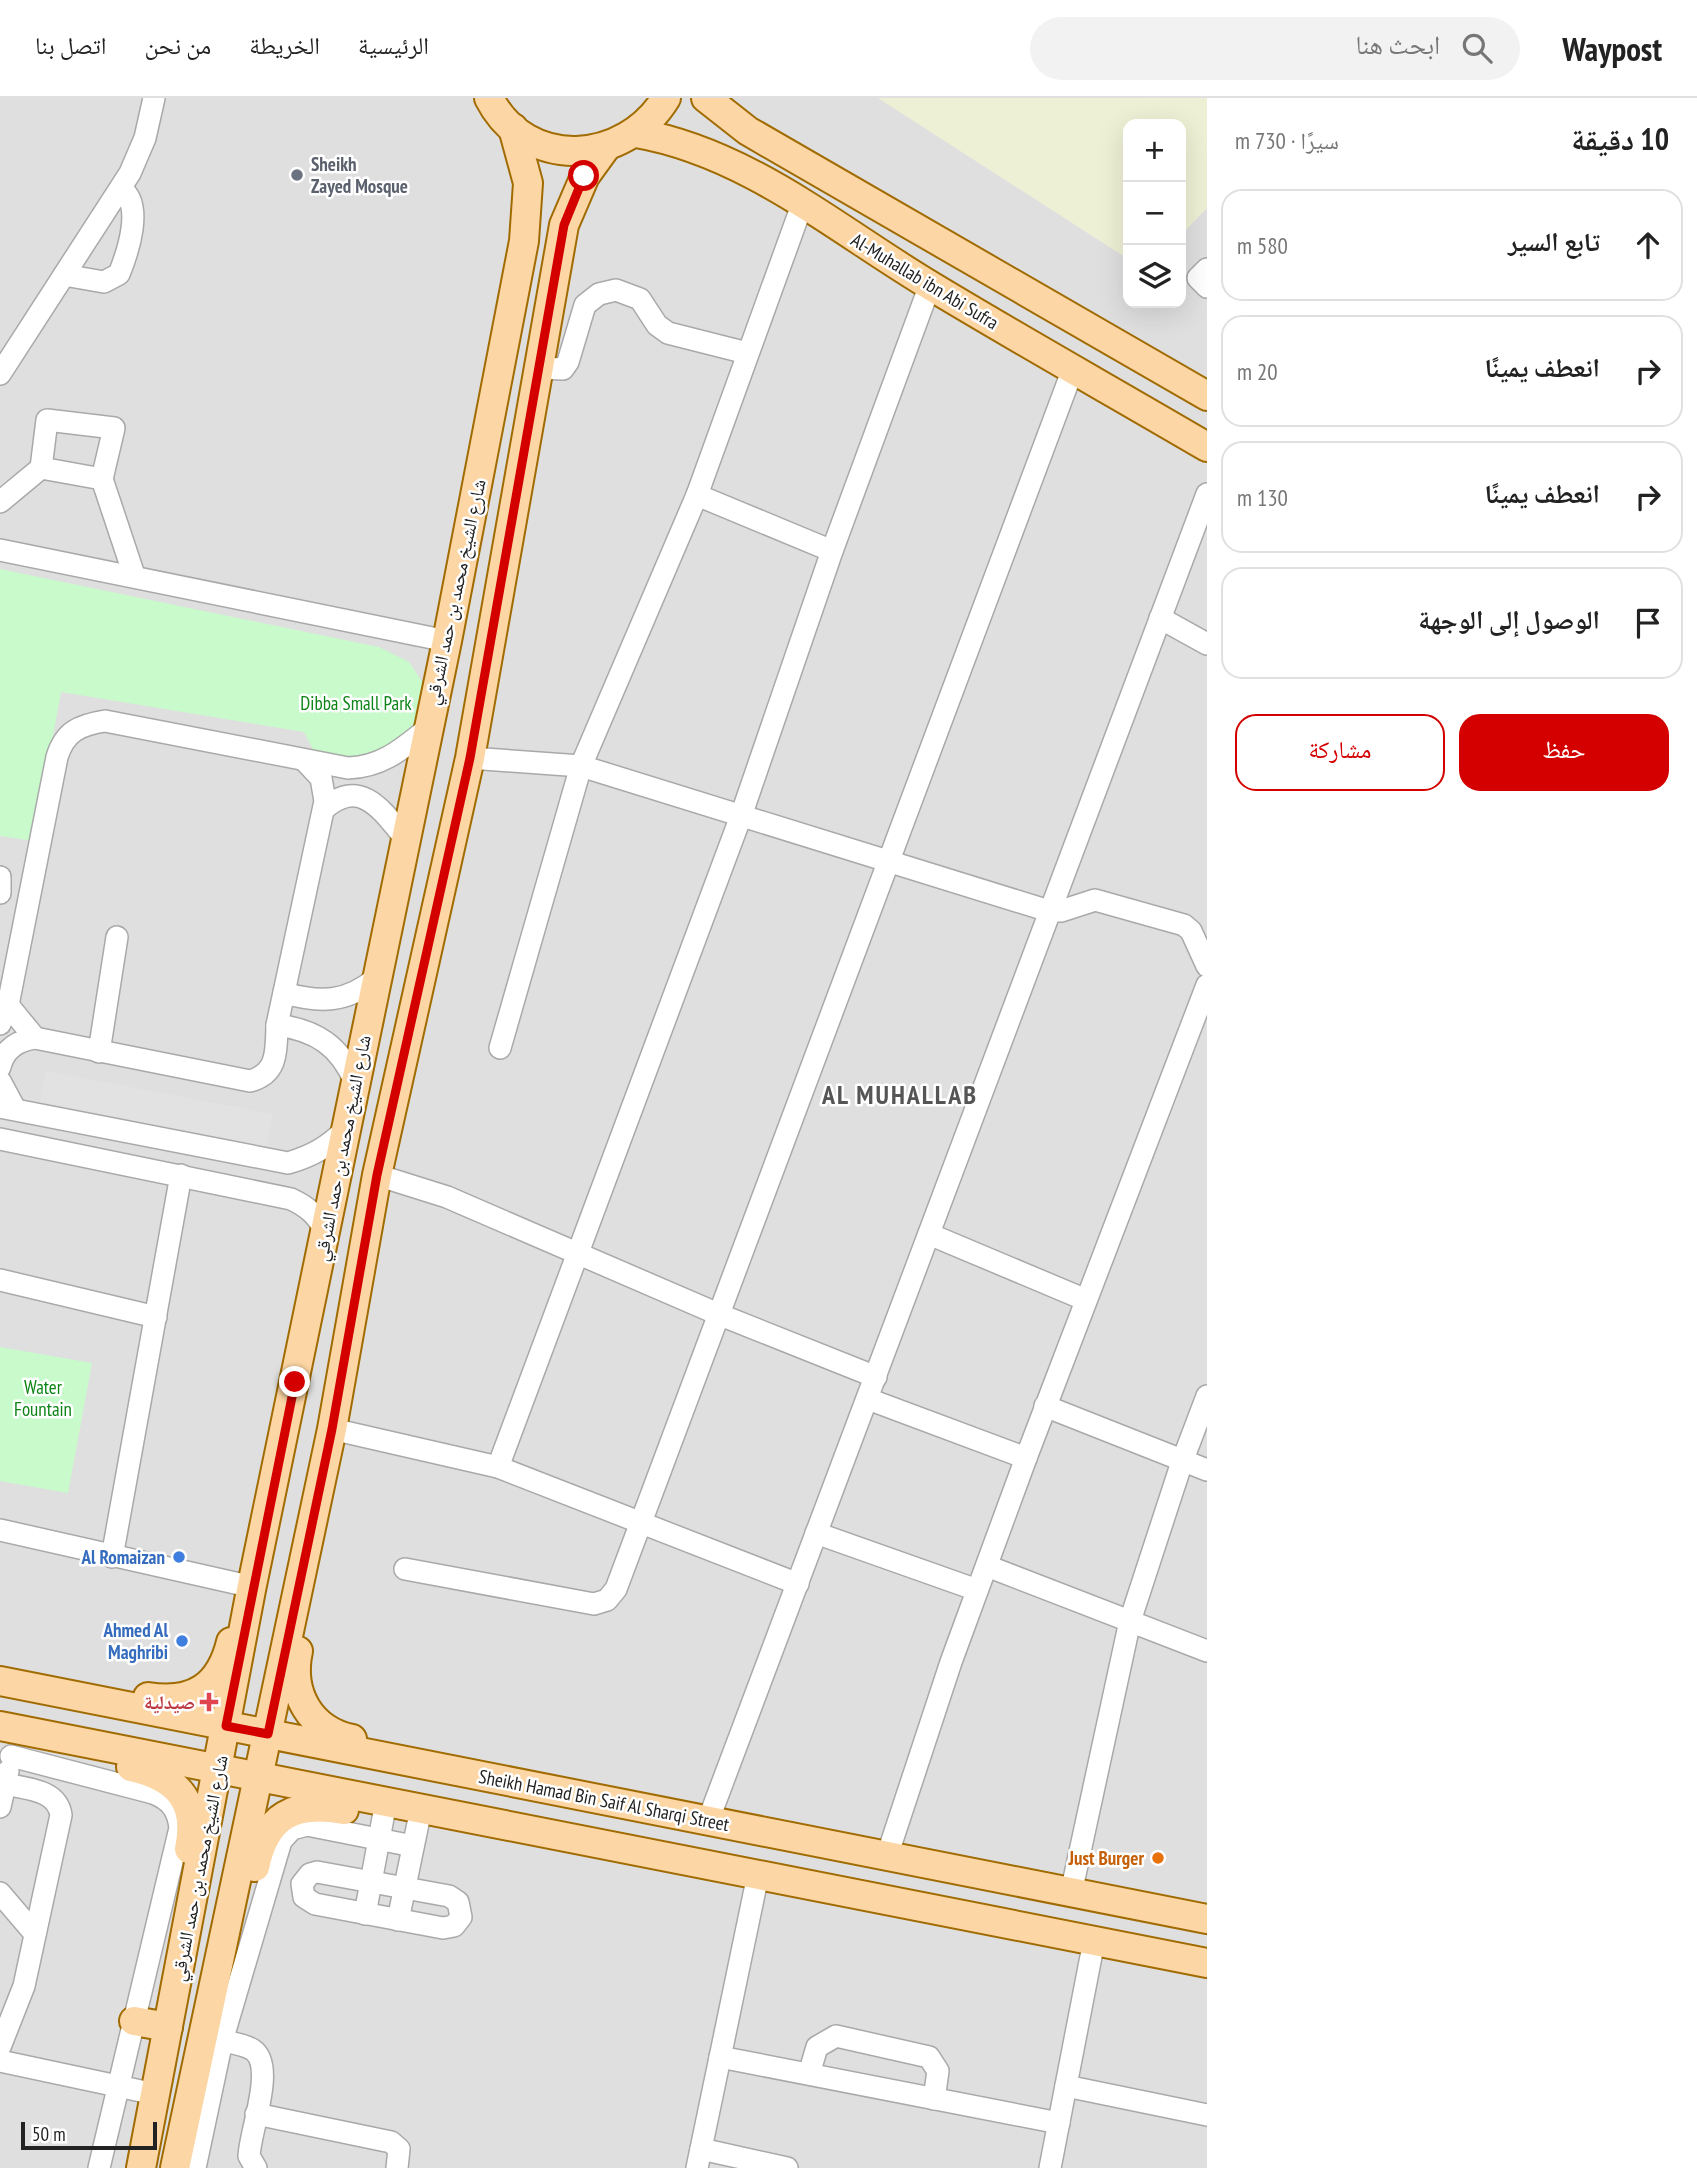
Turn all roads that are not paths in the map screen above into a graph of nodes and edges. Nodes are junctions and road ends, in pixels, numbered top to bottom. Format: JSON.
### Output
{"nodes":[{"id":1,"x":154,"y":98,"type":"edge"},
{"id":2,"x":489,"y":98,"type":"edge"},
{"id":3,"x":666,"y":98,"type":"edge"},
{"id":4,"x":706,"y":98,"type":"edge"},
{"id":5,"x":513,"y":128,"type":"junction"},
{"id":6,"x":635,"y":133,"type":"junction"},
{"id":7,"x":606,"y":147,"type":"junction"},
{"id":8,"x":121,"y":189,"type":"junction"},
{"id":9,"x":802,"y":205,"type":"junction"},
{"id":10,"x":1207,"y":269,"type":"edge"},
{"id":11,"x":64,"y":275,"type":"junction"},
{"id":12,"x":930,"y":285,"type":"junction"},
{"id":13,"x":1207,"y":287,"type":"edge"},
{"id":14,"x":747,"y":353,"type":"junction"},
{"id":15,"x":537,"y":368,"type":"junction"},
{"id":16,"x":1073,"y":369,"type":"junction"},
{"id":17,"x":0,"y":374,"type":"edge"},
{"id":18,"x":1207,"y":396,"type":"edge"},
{"id":19,"x":1207,"y":447,"type":"edge"},
{"id":20,"x":41,"y":468,"type":"junction"},
{"id":21,"x":102,"y":479,"type":"junction"},
{"id":22,"x":1207,"y":494,"type":"edge"},
{"id":23,"x":697,"y":495,"type":"junction"},
{"id":24,"x":0,"y":502,"type":"edge"},
{"id":25,"x":0,"y":550,"type":"edge"},
{"id":26,"x":832,"y":551,"type":"junction"},
{"id":27,"x":134,"y":576,"type":"junction"},
{"id":28,"x":1160,"y":618,"type":"junction"},
{"id":29,"x":447,"y":641,"type":"junction"},
{"id":30,"x":1207,"y":644,"type":"edge"},
{"id":31,"x":427,"y":729,"type":"junction"},
{"id":32,"x":470,"y":758,"type":"junction"},
{"id":33,"x":305,"y":761,"type":"junction"},
{"id":34,"x":581,"y":766,"type":"junction"},
{"id":35,"x":324,"y":809,"type":"junction"},
{"id":36,"x":741,"y":816,"type":"junction"},
{"id":37,"x":404,"y":837,"type":"junction"},
{"id":38,"x":890,"y":860,"type":"junction"},
{"id":39,"x":0,"y":877,"type":"edge"},
{"id":40,"x":0,"y":893,"type":"edge"},
{"id":41,"x":1049,"y":911,"type":"junction"},
{"id":42,"x":117,"y":937,"type":"dead end"},
{"id":43,"x":1207,"y":966,"type":"edge"},
{"id":44,"x":376,"y":978,"type":"junction"},
{"id":45,"x":1207,"y":985,"type":"edge"},
{"id":46,"x":284,"y":993,"type":"junction"},
{"id":47,"x":4,"y":1014,"type":"edge"},
{"id":48,"x":278,"y":1025,"type":"junction"},
{"id":49,"x":34,"y":1038,"type":"junction"},
{"id":50,"x":500,"y":1048,"type":"dead end"},
{"id":51,"x":99,"y":1052,"type":"junction"},
{"id":52,"x":0,"y":1067,"type":"edge"},
{"id":53,"x":0,"y":1081,"type":"edge"},
{"id":54,"x":355,"y":1083,"type":"junction"},
{"id":55,"x":7,"y":1108,"type":"edge"},
{"id":56,"x":346,"y":1129,"type":"junction"},
{"id":57,"x":0,"y":1139,"type":"edge"},
{"id":58,"x":273,"y":1161,"type":"junction"},
{"id":59,"x":181,"y":1175,"type":"junction"},
{"id":60,"x":377,"y":1175,"type":"junction"},
{"id":61,"x":266,"y":1194,"type":"junction"},
{"id":62,"x":326,"y":1232,"type":"junction"},
{"id":63,"x":929,"y":1234,"type":"junction"},
{"id":64,"x":579,"y":1252,"type":"junction"},
{"id":65,"x":0,"y":1280,"type":"edge"},
{"id":66,"x":1086,"y":1300,"type":"junction"},
{"id":67,"x":718,"y":1314,"type":"junction"},
{"id":68,"x":156,"y":1317,"type":"junction"},
{"id":69,"x":876,"y":1377,"type":"junction"},
{"id":70,"x":1207,"y":1396,"type":"edge"},
{"id":71,"x":868,"y":1399,"type":"junction"},
{"id":72,"x":1045,"y":1406,"type":"junction"},
{"id":73,"x":332,"y":1429,"type":"junction"},
{"id":74,"x":1026,"y":1458,"type":"junction"},
{"id":75,"x":1182,"y":1462,"type":"junction"},
{"id":76,"x":498,"y":1467,"type":"junction"},
{"id":77,"x":1207,"y":1470,"type":"edge"},
{"id":78,"x":640,"y":1522,"type":"junction"},
{"id":79,"x":0,"y":1530,"type":"edge"},
{"id":80,"x":816,"y":1533,"type":"junction"},
{"id":81,"x":263,"y":1535,"type":"junction"},
{"id":82,"x":307,"y":1549,"type":"junction"},
{"id":83,"x":112,"y":1557,"type":"junction"},
{"id":84,"x":987,"y":1566,"type":"junction"},
{"id":85,"x":405,"y":1569,"type":"dead end"},
{"id":86,"x":798,"y":1584,"type":"junction"},
{"id":87,"x":244,"y":1585,"type":"junction"},
{"id":88,"x":977,"y":1590,"type":"junction"},
{"id":89,"x":1130,"y":1621,"type":"junction"},
{"id":90,"x":1207,"y":1651,"type":"edge"},
{"id":91,"x":0,"y":1681,"type":"edge"},
{"id":92,"x":45,"y":1690,"type":"junction"},
{"id":93,"x":226,"y":1726,"type":"junction"},
{"id":94,"x":268,"y":1734,"type":"junction"},
{"id":95,"x":15,"y":1736,"type":"edge"},
{"id":96,"x":218,"y":1769,"type":"junction"},
{"id":97,"x":458,"y":1772,"type":"junction"},
{"id":98,"x":260,"y":1777,"type":"junction"},
{"id":99,"x":5,"y":1784,"type":"junction"},
{"id":100,"x":0,"y":1807,"type":"edge"},
{"id":101,"x":383,"y":1820,"type":"junction"},
{"id":102,"x":708,"y":1821,"type":"junction"},
{"id":103,"x":418,"y":1825,"type":"junction"},
{"id":104,"x":887,"y":1856,"type":"junction"},
{"id":105,"x":758,"y":1875,"type":"junction"},
{"id":106,"x":372,"y":1882,"type":"junction"},
{"id":107,"x":405,"y":1888,"type":"junction"},
{"id":108,"x":0,"y":1893,"type":"edge"},
{"id":109,"x":1071,"y":1893,"type":"junction"},
{"id":110,"x":365,"y":1914,"type":"junction"},
{"id":111,"x":1207,"y":1919,"type":"edge"},
{"id":112,"x":398,"y":1920,"type":"junction"},
{"id":113,"x":35,"y":1934,"type":"junction"},
{"id":114,"x":1094,"y":1941,"type":"junction"},
{"id":115,"x":219,"y":1952,"type":"junction"},
{"id":116,"x":183,"y":1954,"type":"junction"},
{"id":117,"x":1207,"y":1963,"type":"edge"},
{"id":118,"x":134,"y":2021,"type":"junction"},
{"id":119,"x":168,"y":2027,"type":"junction"},
{"id":120,"x":222,"y":2041,"type":"junction"},
{"id":121,"x":0,"y":2046,"type":"edge"},
{"id":122,"x":720,"y":2057,"type":"junction"},
{"id":123,"x":0,"y":2061,"type":"edge"},
{"id":124,"x":809,"y":2074,"type":"junction"},
{"id":125,"x":119,"y":2085,"type":"junction"},
{"id":126,"x":1066,"y":2086,"type":"junction"},
{"id":127,"x":155,"y":2094,"type":"junction"},
{"id":128,"x":934,"y":2098,"type":"junction"},
{"id":129,"x":256,"y":2114,"type":"junction"},
{"id":130,"x":1207,"y":2115,"type":"edge"},
{"id":131,"x":1059,"y":2123,"type":"junction"},
{"id":132,"x":699,"y":2159,"type":"edge"},
{"id":133,"x":99,"y":2168,"type":"edge"},
{"id":134,"x":141,"y":2168,"type":"edge"},
{"id":135,"x":175,"y":2168,"type":"edge"},
{"id":136,"x":195,"y":2168,"type":"edge"},
{"id":137,"x":256,"y":2168,"type":"edge"},
{"id":138,"x":397,"y":2168,"type":"edge"},
{"id":139,"x":787,"y":2168,"type":"edge"},
{"id":140,"x":1050,"y":2168,"type":"edge"}],
"edges":[{"from":1,"to":8,"type":"street"},
{"from":2,"to":5,"type":"main road"},
{"from":3,"to":6,"type":"main road"},
{"from":4,"to":18,"type":"main road","name":"Al-Muhallab ibn Abi Sufra"},
{"from":5,"to":7,"type":"main road"},
{"from":5,"to":29,"type":"main road","name":"شارع الشيخ محمد بن حمد الشرقي"},
{"from":6,"to":7,"type":"main road"},
{"from":6,"to":9,"type":"main road","name":"Al-Muhallab ibn Abi Sufra"},
{"from":7,"to":15,"type":"main road","name":"شارع الشيخ محمد بن حمد الشرقي"},
{"from":8,"to":11,"type":"street"},
{"from":8,"to":11,"type":"street"},
{"from":9,"to":12,"type":"main road","name":"Al-Muhallab ibn Abi Sufra"},
{"from":9,"to":14,"type":"street"},
{"from":10,"to":13,"type":"street"},
{"from":11,"to":17,"type":"street"},
{"from":12,"to":16,"type":"main road","name":"Al-Muhallab ibn Abi Sufra"},
{"from":12,"to":26,"type":"street"},
{"from":14,"to":15,"type":"street"},
{"from":14,"to":23,"type":"street"},
{"from":15,"to":32,"type":"main road","name":"شارع الشيخ محمد بن حمد الشرقي"},
{"from":16,"to":19,"type":"main road","name":"Al-Muhallab ibn Abi Sufra"},
{"from":16,"to":38,"type":"street"},
{"from":20,"to":21,"type":"street"},
{"from":20,"to":21,"type":"street"},
{"from":20,"to":24,"type":"street"},
{"from":21,"to":27,"type":"street"},
{"from":22,"to":28,"type":"street"},
{"from":23,"to":26,"type":"street"},
{"from":23,"to":34,"type":"street"},
{"from":25,"to":27,"type":"street"},
{"from":26,"to":36,"type":"street"},
{"from":27,"to":29,"type":"street"},
{"from":28,"to":30,"type":"street"},
{"from":28,"to":41,"type":"street"},
{"from":29,"to":31,"type":"main road","name":"شارع الشيخ محمد بن حمد الشرقي"},
{"from":31,"to":33,"type":"street"},
{"from":31,"to":37,"type":"main road","name":"شارع الشيخ محمد بن حمد الشرقي"},
{"from":32,"to":34,"type":"street"},
{"from":32,"to":60,"type":"main road","name":"شارع الشيخ محمد بن حمد الشرقي"},
{"from":33,"to":35,"type":"street"},
{"from":33,"to":47,"type":"street"},
{"from":34,"to":36,"type":"street"},
{"from":34,"to":50,"type":"street"},
{"from":35,"to":37,"type":"street"},
{"from":35,"to":46,"type":"street"},
{"from":36,"to":38,"type":"street"},
{"from":36,"to":64,"type":"street"},
{"from":37,"to":44,"type":"main road","name":"شارع الشيخ محمد بن حمد الشرقي"},
{"from":38,"to":41,"type":"street"},
{"from":38,"to":67,"type":"street"},
{"from":39,"to":40,"type":"street"},
{"from":41,"to":43,"type":"street"},
{"from":41,"to":63,"type":"street"},
{"from":42,"to":51,"type":"street"},
{"from":44,"to":46,"type":"street"},
{"from":44,"to":54,"type":"main road","name":"شارع الشيخ محمد بن حمد الشرقي"},
{"from":45,"to":66,"type":"street"},
{"from":46,"to":48,"type":"street"},
{"from":47,"to":49,"type":"street"},
{"from":48,"to":51,"type":"street"},
{"from":48,"to":54,"type":"street"},
{"from":49,"to":51,"type":"street"},
{"from":49,"to":52,"type":"street"},
{"from":53,"to":55,"type":"street"},
{"from":54,"to":56,"type":"main road","name":"شارع الشيخ محمد بن حمد الشرقي"},
{"from":55,"to":58,"type":"street"},
{"from":56,"to":58,"type":"street"},
{"from":56,"to":62,"type":"main road","name":"شارع الشيخ محمد بن حمد الشرقي"},
{"from":57,"to":59,"type":"street"},
{"from":58,"to":61,"type":"street"},
{"from":59,"to":61,"type":"street"},
{"from":59,"to":68,"type":"street"},
{"from":60,"to":64,"type":"street"},
{"from":60,"to":73,"type":"main road","name":"شارع الشيخ محمد بن حمد الشرقي"},
{"from":61,"to":62,"type":"street"},
{"from":62,"to":81,"type":"main road","name":"شارع الشيخ محمد بن حمد الشرقي"},
{"from":63,"to":66,"type":"street"},
{"from":63,"to":69,"type":"street"},
{"from":64,"to":67,"type":"street"},
{"from":64,"to":76,"type":"street"},
{"from":65,"to":68,"type":"street"},
{"from":66,"to":72,"type":"street"},
{"from":67,"to":69,"type":"street"},
{"from":67,"to":78,"type":"street"},
{"from":68,"to":83,"type":"street"},
{"from":69,"to":71,"type":"street"},
{"from":70,"to":75,"type":"street"},
{"from":71,"to":74,"type":"street"},
{"from":71,"to":80,"type":"street"},
{"from":72,"to":74,"type":"street"},
{"from":72,"to":75,"type":"street"},
{"from":73,"to":76,"type":"street"},
{"from":73,"to":82,"type":"main road","name":"شارع الشيخ محمد بن حمد الشرقي"},
{"from":74,"to":84,"type":"street"},
{"from":75,"to":77,"type":"street"},
{"from":75,"to":89,"type":"street"},
{"from":76,"to":78,"type":"street"},
{"from":78,"to":85,"type":"street"},
{"from":78,"to":86,"type":"street"},
{"from":79,"to":83,"type":"street"},
{"from":80,"to":86,"type":"street"},
{"from":80,"to":88,"type":"street"},
{"from":81,"to":87,"type":"main road"},
{"from":81,"to":93,"type":"main road","name":"شارع الشيخ محمد بن حمد الشرقي"},
{"from":82,"to":94,"type":"main road","name":"شارع الشيخ محمد بن حمد الشرقي"},
{"from":82,"to":97,"type":"main road"},
{"from":83,"to":87,"type":"street"},
{"from":84,"to":88,"type":"street"},
{"from":84,"to":89,"type":"street"},
{"from":86,"to":102,"type":"street"},
{"from":87,"to":92,"type":"main road"},
{"from":88,"to":104,"type":"street"},
{"from":89,"to":90,"type":"street"},
{"from":89,"to":109,"type":"street"},
{"from":91,"to":92,"type":"main road","name":"Sheikh Hamad Bin Saif Al Sharqi Street"},
{"from":92,"to":93,"type":"main road","name":"Sheikh Hamad Bin Saif Al Sharqi Street"},
{"from":93,"to":94,"type":"main road","name":"Sheikh Hamad Bin Saif Al Sharqi Street"},
{"from":93,"to":96,"type":"main road","name":"شارع الشيخ محمد بن حمد الشرقي"},
{"from":94,"to":97,"type":"main road","name":"Sheikh Hamad Bin Saif Al Sharqi Street"},
{"from":94,"to":98,"type":"main road","name":"شارع الشيخ محمد بن حمد الشرقي"},
{"from":95,"to":96,"type":"main road"},
{"from":95,"to":99,"type":"street"},
{"from":95,"to":116,"type":"main road"},
{"from":95,"to":118,"type":"street"},
{"from":96,"to":98,"type":"main road"},
{"from":96,"to":116,"type":"main road","name":"شارع الشيخ محمد بن حمد الشرقي"},
{"from":97,"to":102,"type":"main road","name":"Sheikh Hamad Bin Saif Al Sharqi Street"},
{"from":98,"to":101,"type":"main road"},
{"from":98,"to":115,"type":"main road","name":"شارع الشيخ محمد بن حمد الشرقي"},
{"from":99,"to":100,"type":"street"},
{"from":99,"to":113,"type":"street"},
{"from":101,"to":103,"type":"main road"},
{"from":101,"to":103,"type":"street"},
{"from":101,"to":106,"type":"street"},
{"from":101,"to":115,"type":"main road"},
{"from":101,"to":120,"type":"street"},
{"from":102,"to":104,"type":"main road","name":"Sheikh Hamad Bin Saif Al Sharqi Street"},
{"from":103,"to":105,"type":"main road"},
{"from":103,"to":107,"type":"street"},
{"from":104,"to":109,"type":"main road","name":"Sheikh Hamad Bin Saif Al Sharqi Street"},
{"from":105,"to":114,"type":"main road"},
{"from":105,"to":122,"type":"street"},
{"from":106,"to":107,"type":"street"},
{"from":106,"to":110,"type":"street"},
{"from":106,"to":110,"type":"street"},
{"from":107,"to":112,"type":"street"},
{"from":107,"to":112,"type":"street"},
{"from":108,"to":113,"type":"street"},
{"from":109,"to":111,"type":"main road","name":"Sheikh Hamad Bin Saif Al Sharqi Street"},
{"from":110,"to":112,"type":"street"},
{"from":113,"to":121,"type":"street"},
{"from":114,"to":117,"type":"main road"},
{"from":114,"to":126,"type":"street"},
{"from":115,"to":135,"type":"main road","name":"شارع الشيخ محمد بن حمد الشرقي"},
{"from":116,"to":119,"type":"main road","name":"شارع الشيخ محمد بن حمد الشرقي"},
{"from":118,"to":119,"type":"main road"},
{"from":118,"to":125,"type":"street"},
{"from":119,"to":127,"type":"main road","name":"شارع الشيخ محمد بن حمد الشرقي"},
{"from":120,"to":129,"type":"street"},
{"from":120,"to":136,"type":"street"},
{"from":122,"to":124,"type":"street"},
{"from":122,"to":132,"type":"street"},
{"from":123,"to":125,"type":"street"},
{"from":124,"to":128,"type":"street"},
{"from":124,"to":128,"type":"street"},
{"from":125,"to":127,"type":"street"},
{"from":125,"to":133,"type":"street"},
{"from":126,"to":130,"type":"street"},
{"from":126,"to":131,"type":"street"},
{"from":127,"to":134,"type":"main road","name":"شارع الشيخ محمد بن حمد الشرقي"},
{"from":128,"to":131,"type":"street"},
{"from":129,"to":137,"type":"street"},
{"from":129,"to":138,"type":"street"},
{"from":131,"to":140,"type":"street"},
{"from":132,"to":139,"type":"street"}]}
